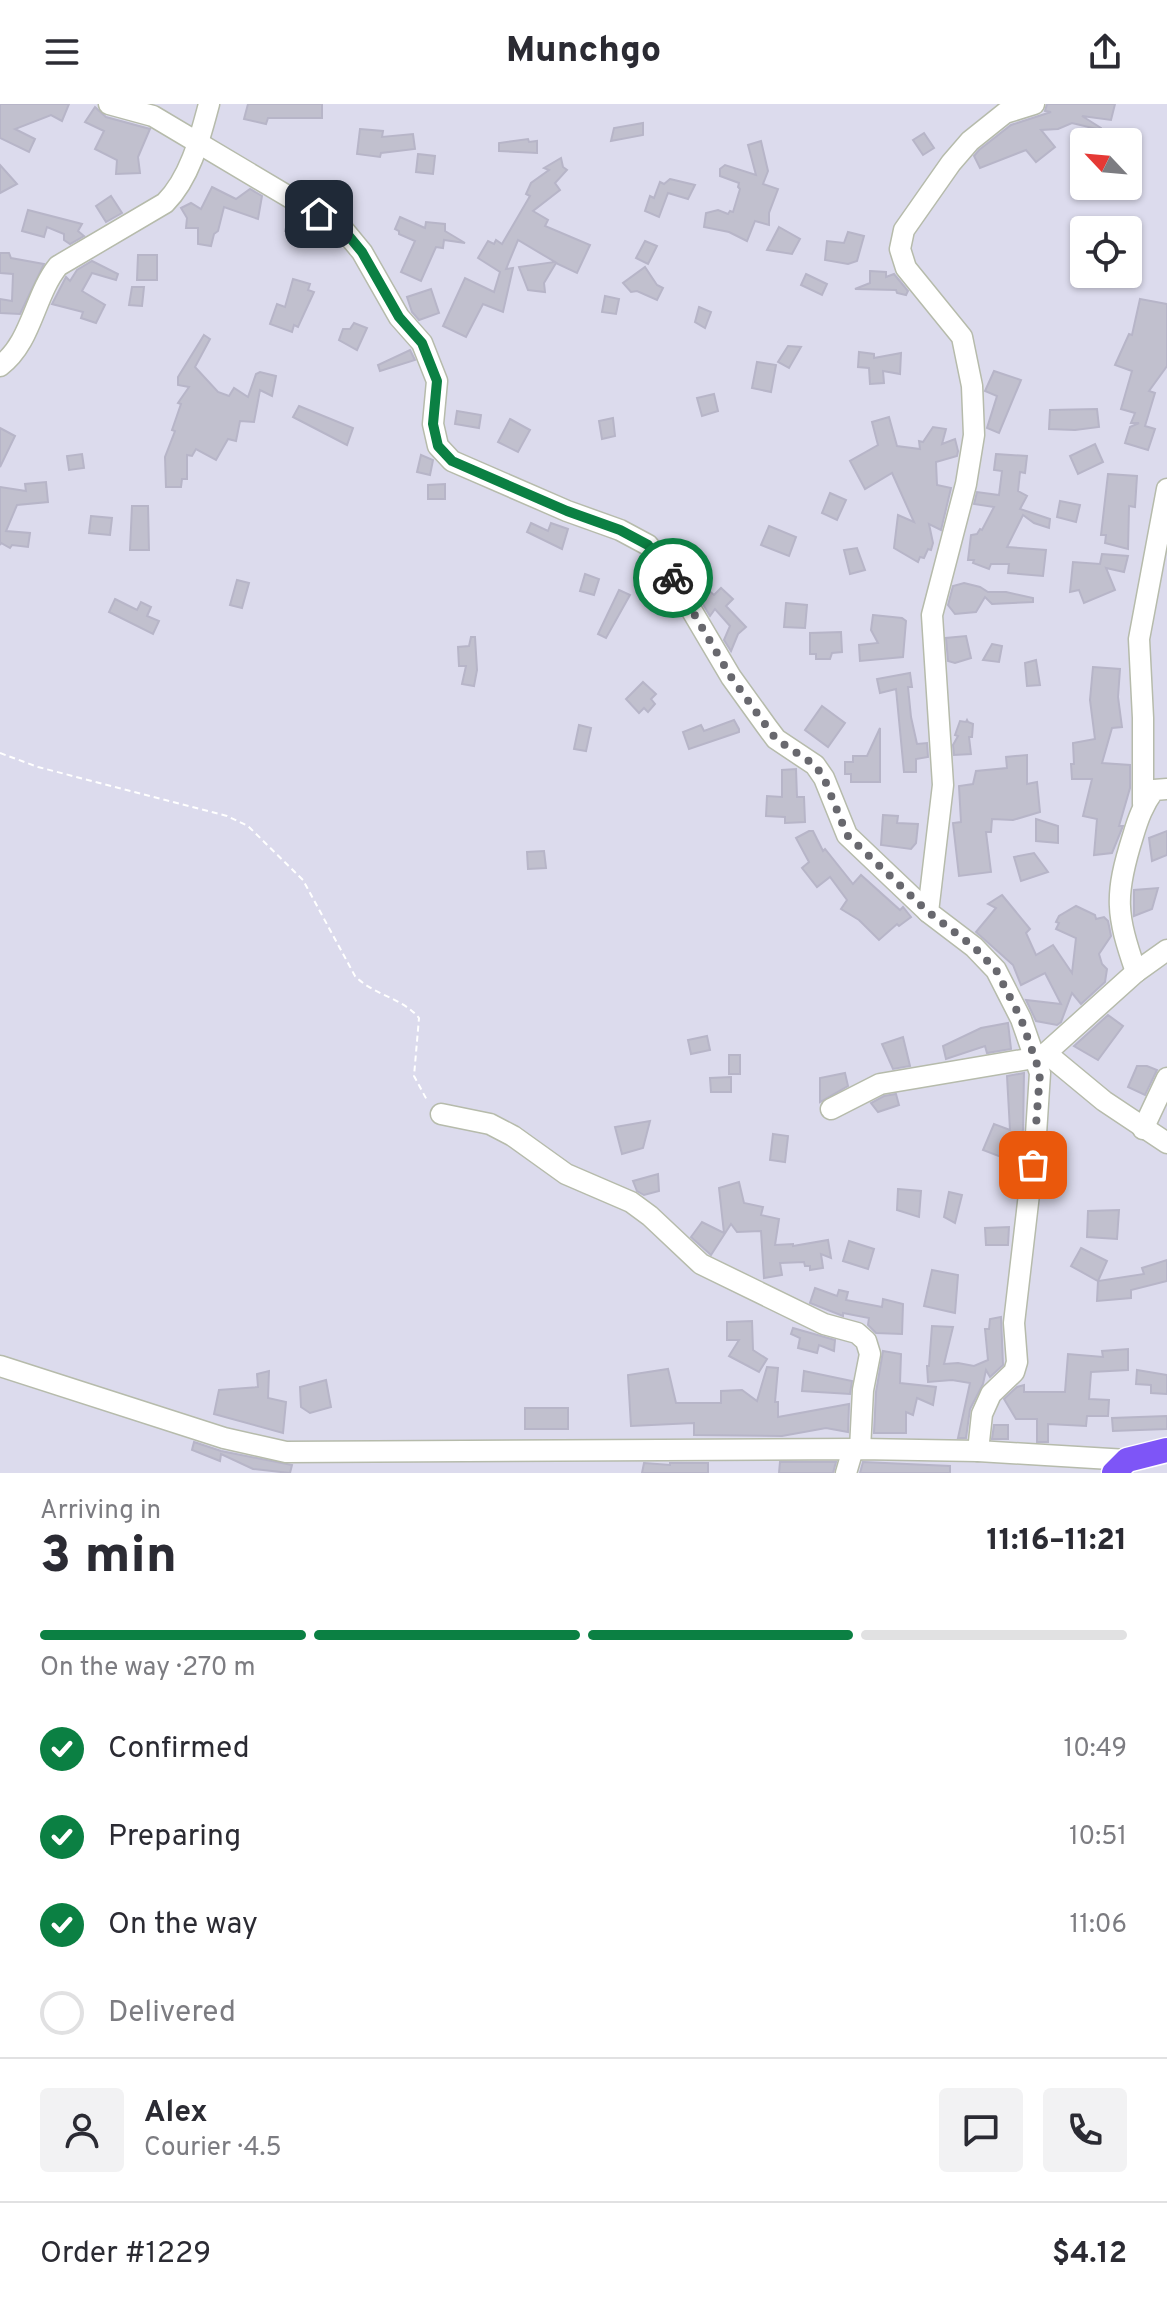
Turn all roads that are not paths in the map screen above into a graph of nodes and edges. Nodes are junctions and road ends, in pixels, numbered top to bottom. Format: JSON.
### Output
{"nodes":[{"id":1,"x":109,"y":104,"type":"edge"},
{"id":2,"x":209,"y":104,"type":"edge"},
{"id":3,"x":1034,"y":104,"type":"edge"},
{"id":4,"x":199,"y":143,"type":"junction"},
{"id":5,"x":0,"y":366,"type":"edge"},
{"id":6,"x":1167,"y":489,"type":"edge"},
{"id":7,"x":1167,"y":602,"type":"edge"},
{"id":8,"x":1145,"y":607,"type":"junction"},
{"id":9,"x":1167,"y":789,"type":"edge"},
{"id":10,"x":1143,"y":804,"type":"junction"},
{"id":11,"x":928,"y":912,"type":"junction"},
{"id":12,"x":1167,"y":950,"type":"edge"},
{"id":13,"x":1136,"y":972,"type":"junction"},
{"id":14,"x":1040,"y":1056,"type":"junction"},
{"id":15,"x":1167,"y":1078,"type":"edge"},
{"id":16,"x":831,"y":1109,"type":"dead end"},
{"id":17,"x":441,"y":1114,"type":"road end"},
{"id":18,"x":1143,"y":1129,"type":"junction"},
{"id":19,"x":1167,"y":1143,"type":"edge"},
{"id":20,"x":0,"y":1366,"type":"edge"},
{"id":21,"x":856,"y":1449,"type":"junction"},
{"id":22,"x":1167,"y":1450,"type":"edge"},
{"id":23,"x":978,"y":1451,"type":"junction"},
{"id":24,"x":1120,"y":1466,"type":"edge"},
{"id":25,"x":846,"y":1473,"type":"edge"}],
"edges":[{"from":1,"to":4,"type":"street"},
{"from":2,"to":4,"type":"street"},
{"from":3,"to":11,"type":"street"},
{"from":4,"to":5,"type":"street"},
{"from":4,"to":11,"type":"street"},
{"from":6,"to":8,"type":"street"},
{"from":7,"to":8,"type":"street"},
{"from":8,"to":10,"type":"street"},
{"from":9,"to":10,"type":"street"},
{"from":10,"to":13,"type":"street"},
{"from":11,"to":14,"type":"street"},
{"from":12,"to":13,"type":"street"},
{"from":13,"to":14,"type":"street"},
{"from":14,"to":16,"type":"street"},
{"from":14,"to":18,"type":"street"},
{"from":14,"to":23,"type":"street"},
{"from":15,"to":18,"type":"street"},
{"from":17,"to":21,"type":"street"},
{"from":18,"to":19,"type":"street"},
{"from":20,"to":21,"type":"street"},
{"from":21,"to":23,"type":"street"},
{"from":21,"to":25,"type":"street"},
{"from":22,"to":24,"type":"main road"},
{"from":23,"to":24,"type":"street"}]}
